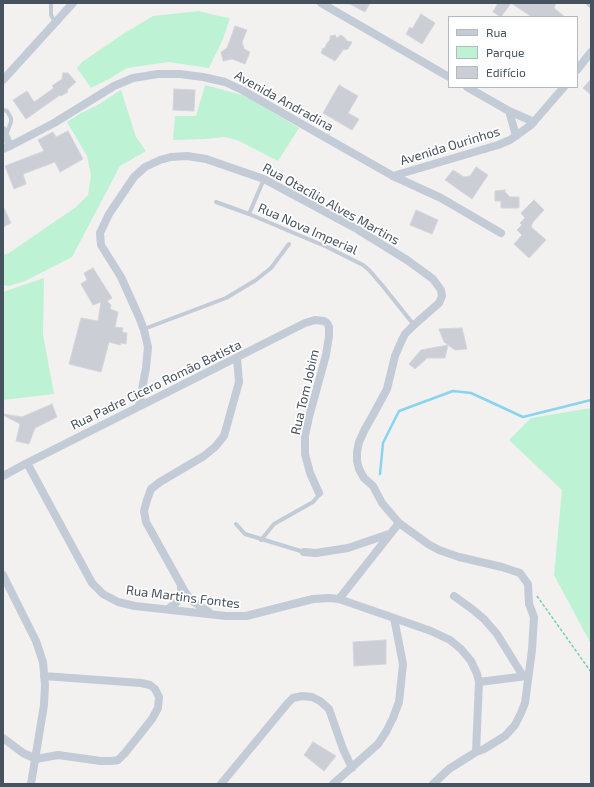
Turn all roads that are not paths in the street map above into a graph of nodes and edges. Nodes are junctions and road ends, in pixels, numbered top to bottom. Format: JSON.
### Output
{"nodes":[{"id":1,"x":52,"y":3,"type":"edge"},
{"id":2,"x":73,"y":3,"type":"edge"},
{"id":3,"x":321,"y":3,"type":"edge"},
{"id":4,"x":56,"y":22,"type":"junction"},
{"id":5,"x":591,"y":52,"type":"edge"},
{"id":6,"x":578,"y":69,"type":"edge"},
{"id":7,"x":448,"y":76,"type":"edge"},
{"id":8,"x":3,"y":80,"type":"edge"},
{"id":9,"x":469,"y":88,"type":"edge"},
{"id":10,"x":563,"y":88,"type":"edge"},
{"id":11,"x":3,"y":110,"type":"edge"},
{"id":12,"x":509,"y":111,"type":"junction"},
{"id":13,"x":534,"y":122,"type":"junction"},
{"id":14,"x":4,"y":133,"type":"edge"},
{"id":15,"x":516,"y":136,"type":"junction"},
{"id":16,"x":7,"y":148,"type":"edge"},
{"id":17,"x":393,"y":176,"type":"junction"},
{"id":18,"x":264,"y":179,"type":"junction"},
{"id":19,"x":216,"y":202,"type":"dead end"},
{"id":20,"x":249,"y":214,"type":"junction"},
{"id":21,"x":502,"y":233,"type":"dead end"},
{"id":22,"x":289,"y":244,"type":"dead end"},
{"id":23,"x":320,"y":320,"type":"joint"},
{"id":24,"x":414,"y":325,"type":"junction"},
{"id":25,"x":144,"y":330,"type":"junction"},
{"id":26,"x":238,"y":358,"type":"junction"},
{"id":27,"x":139,"y":406,"type":"junction"},
{"id":28,"x":26,"y":463,"type":"junction"},
{"id":29,"x":3,"y":476,"type":"edge"},
{"id":30,"x":318,"y":493,"type":"joint"},
{"id":31,"x":399,"y":523,"type":"junction"},
{"id":32,"x":236,"y":524,"type":"dead end"},
{"id":33,"x":390,"y":534,"type":"junction"},
{"id":34,"x":261,"y":540,"type":"junction"},
{"id":35,"x":304,"y":552,"type":"joint"},
{"id":36,"x":3,"y":575,"type":"edge"},
{"id":37,"x":178,"y":579,"type":"junction"},
{"id":38,"x":454,"y":596,"type":"dead end"},
{"id":39,"x":339,"y":599,"type":"junction"},
{"id":40,"x":168,"y":609,"type":"junction"},
{"id":41,"x":212,"y":614,"type":"junction"},
{"id":42,"x":394,"y":618,"type":"junction"},
{"id":43,"x":44,"y":676,"type":"junction"},
{"id":44,"x":526,"y":676,"type":"junction"},
{"id":45,"x":479,"y":682,"type":"junction"},
{"id":46,"x":3,"y":738,"type":"edge"},
{"id":47,"x":476,"y":752,"type":"junction"},
{"id":48,"x":36,"y":759,"type":"junction"},
{"id":49,"x":352,"y":768,"type":"junction"},
{"id":50,"x":31,"y":784,"type":"edge"},
{"id":51,"x":221,"y":784,"type":"edge"},
{"id":52,"x":333,"y":784,"type":"edge"},
{"id":53,"x":433,"y":784,"type":"edge"}],
"edges":[{"from":1,"to":4,"type":"lane"},
{"from":2,"to":4,"type":"street"},
{"from":3,"to":7,"type":"street"},
{"from":4,"to":8,"type":"street"},
{"from":5,"to":6,"type":"street"},
{"from":9,"to":12,"type":"street"},
{"from":10,"to":13,"type":"street","name":"Avenida Ourinhos"},
{"from":11,"to":14,"type":"lane"},
{"from":12,"to":13,"type":"street"},
{"from":12,"to":15,"type":"street"},
{"from":13,"to":15,"type":"street","name":"Avenida Ourinhos"},
{"from":14,"to":16,"type":"street"},
{"from":15,"to":17,"type":"street","name":"Avenida Ourinhos"},
{"from":16,"to":17,"type":"street","name":"Avenida Andradina"},
{"from":17,"to":21,"type":"street","name":"Avenida Andradina"},
{"from":18,"to":20,"type":"lane"},
{"from":18,"to":24,"type":"street","name":"Rua Otacílio Alves Martins"},
{"from":18,"to":25,"type":"street","name":"Rua Otacílio Alves Martins"},
{"from":19,"to":20,"type":"lane","name":"Rua Nova Imperial"},
{"from":20,"to":24,"type":"lane","name":"Rua Nova Imperial"},
{"from":22,"to":25,"type":"lane"},
{"from":23,"to":26,"type":"street","name":"Rua Padre Cicero Romão Batista"},
{"from":23,"to":30,"type":"street","name":"Rua Tom Jobim"},
{"from":24,"to":31,"type":"street","name":"Rua Otacílio Alves Martins"},
{"from":25,"to":27,"type":"street","name":"Rua Otacílio Alves Martins"},
{"from":26,"to":27,"type":"street","name":"Rua Padre Cicero Romão Batista"},
{"from":26,"to":37,"type":"street"},
{"from":27,"to":28,"type":"street","name":"Rua Padre Cicero Romão Batista"},
{"from":28,"to":29,"type":"street","name":"Rua Padre Cicero Romão Batista"},
{"from":28,"to":40,"type":"street","name":"Rua Martins Fontes"},
{"from":30,"to":34,"type":"lane","name":"Rua Tom Jobim"},
{"from":31,"to":33,"type":"street"},
{"from":31,"to":44,"type":"street","name":"Rua Otacílio Alves Martins"},
{"from":32,"to":34,"type":"lane"},
{"from":33,"to":35,"type":"street"},
{"from":33,"to":39,"type":"street"},
{"from":34,"to":35,"type":"lane"},
{"from":36,"to":43,"type":"street"},
{"from":37,"to":40,"type":"street"},
{"from":37,"to":41,"type":"street"},
{"from":38,"to":44,"type":"street"},
{"from":39,"to":41,"type":"street","name":"Rua Martins Fontes"},
{"from":39,"to":42,"type":"street","name":"Rua Martins Fontes"},
{"from":40,"to":41,"type":"street","name":"Rua Martins Fontes"},
{"from":42,"to":45,"type":"street","name":"Rua Martins Fontes"},
{"from":42,"to":49,"type":"street"},
{"from":43,"to":48,"type":"street"},
{"from":43,"to":48,"type":"street"},
{"from":44,"to":45,"type":"street"},
{"from":44,"to":47,"type":"street","name":"Rua Otacílio Alves Martins"},
{"from":45,"to":47,"type":"street","name":"Rua Martins Fontes"},
{"from":46,"to":48,"type":"street"},
{"from":47,"to":53,"type":"street","name":"Rua Otacílio Alves Martins"},
{"from":48,"to":50,"type":"street"},
{"from":49,"to":51,"type":"street"},
{"from":49,"to":52,"type":"street"}]}
